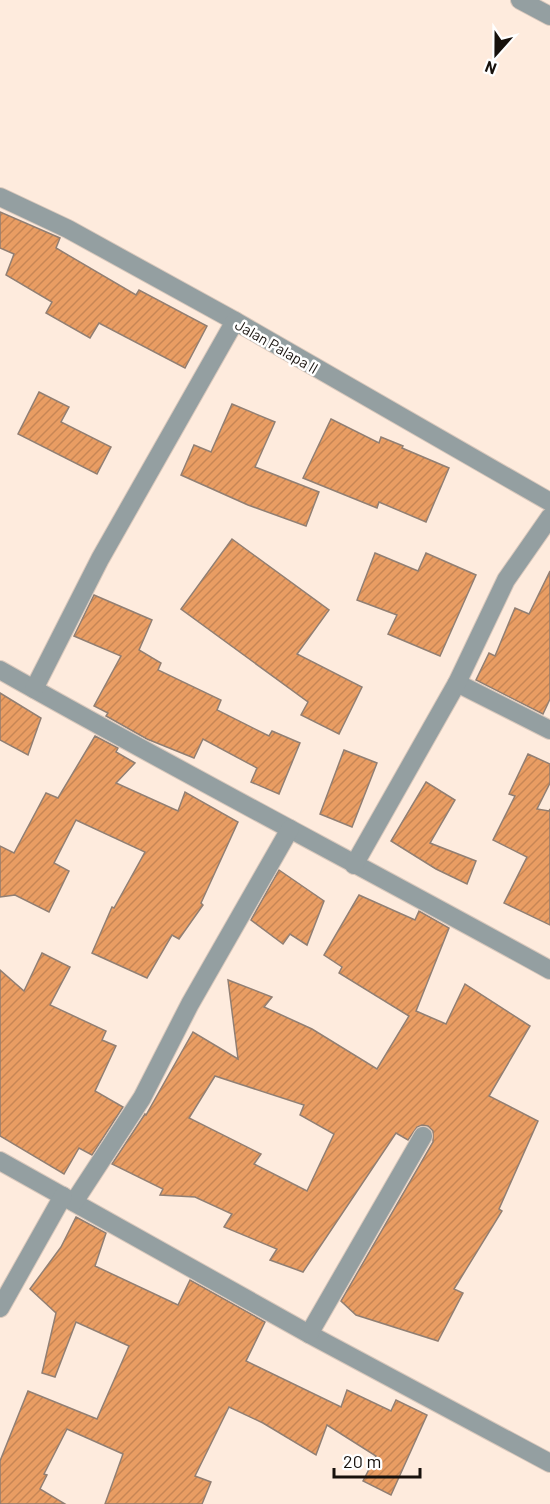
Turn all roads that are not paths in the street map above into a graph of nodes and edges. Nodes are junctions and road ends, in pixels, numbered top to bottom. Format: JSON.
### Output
{"nodes":[{"id":1,"x":520,"y":0,"type":"edge"},
{"id":2,"x":550,"y":16,"type":"edge"},
{"id":3,"x":0,"y":197,"type":"edge"},
{"id":4,"x":235,"y":321,"type":"junction"},
{"id":5,"x":550,"y":502,"type":"edge"},
{"id":6,"x":550,"y":517,"type":"edge"},
{"id":7,"x":0,"y":670,"type":"edge"},
{"id":8,"x":458,"y":683,"type":"junction"},
{"id":9,"x":34,"y":689,"type":"junction"},
{"id":10,"x":550,"y":730,"type":"edge"},
{"id":11,"x":290,"y":829,"type":"junction"},
{"id":12,"x":354,"y":865,"type":"junction"},
{"id":13,"x":550,"y":970,"type":"edge"},
{"id":14,"x":423,"y":1136,"type":"dead end"},
{"id":15,"x":0,"y":1161,"type":"edge"},
{"id":16,"x":69,"y":1199,"type":"junction"},
{"id":17,"x":0,"y":1308,"type":"edge"},
{"id":18,"x":309,"y":1334,"type":"junction"},
{"id":19,"x":550,"y":1463,"type":"edge"}],
"edges":[{"from":1,"to":2,"type":"street"},
{"from":3,"to":4,"type":"street","name":"Jalan Palapa II"},
{"from":4,"to":5,"type":"street","name":"Jalan Palapa II"},
{"from":4,"to":9,"type":"street"},
{"from":6,"to":8,"type":"street"},
{"from":7,"to":9,"type":"street"},
{"from":8,"to":10,"type":"street"},
{"from":8,"to":12,"type":"street"},
{"from":9,"to":11,"type":"street"},
{"from":11,"to":12,"type":"street"},
{"from":11,"to":16,"type":"street"},
{"from":12,"to":13,"type":"street"},
{"from":14,"to":18,"type":"street"},
{"from":15,"to":16,"type":"street"},
{"from":16,"to":17,"type":"street"},
{"from":16,"to":18,"type":"street"},
{"from":18,"to":19,"type":"street"}]}
